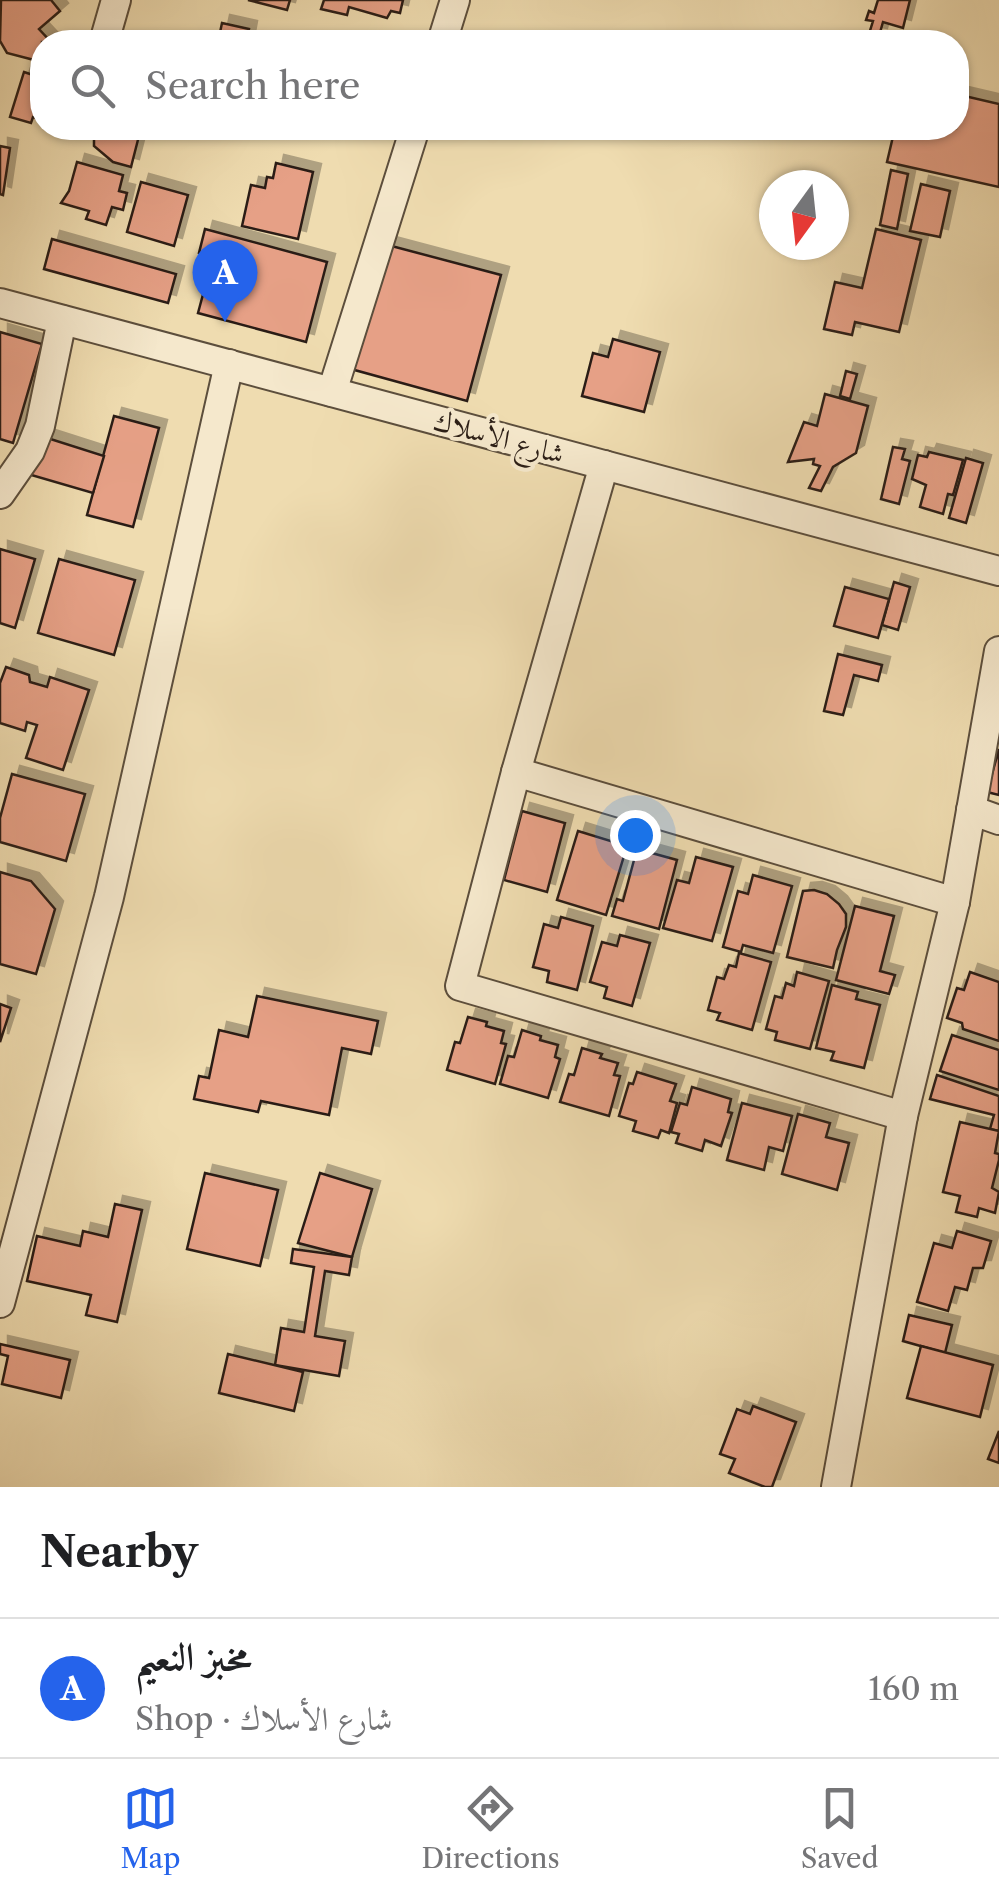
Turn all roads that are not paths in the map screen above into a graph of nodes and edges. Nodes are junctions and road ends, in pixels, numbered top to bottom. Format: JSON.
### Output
{"nodes":[{"id":1,"x":116,"y":0,"type":"edge"},
{"id":2,"x":455,"y":0,"type":"edge"},
{"id":3,"x":107,"y":30,"type":"edge"},
{"id":4,"x":446,"y":30,"type":"edge"},
{"id":5,"x":411,"y":140,"type":"edge"},
{"id":6,"x":0,"y":303,"type":"edge"},
{"id":7,"x":62,"y":320,"type":"junction"},
{"id":8,"x":228,"y":364,"type":"junction"},
{"id":9,"x":332,"y":392,"type":"junction"},
{"id":10,"x":604,"y":465,"type":"junction"},
{"id":11,"x":0,"y":494,"type":"edge"},
{"id":12,"x":999,"y":570,"type":"edge"},
{"id":13,"x":999,"y":651,"type":"edge"},
{"id":14,"x":516,"y":772,"type":"junction"},
{"id":15,"x":970,"y":810,"type":"junction"},
{"id":16,"x":999,"y":820,"type":"edge"},
{"id":17,"x":954,"y":902,"type":"junction"},
{"id":18,"x":903,"y":1116,"type":"junction"},
{"id":19,"x":0,"y":1304,"type":"edge"},
{"id":20,"x":836,"y":1487,"type":"edge"}],
"edges":[{"from":1,"to":3,"type":"street"},
{"from":2,"to":4,"type":"street"},
{"from":5,"to":9,"type":"street"},
{"from":6,"to":7,"type":"street","name":"شارع الأسلاك"},
{"from":7,"to":8,"type":"street","name":"شارع الأسلاك"},
{"from":7,"to":11,"type":"street"},
{"from":8,"to":9,"type":"street","name":"شارع الأسلاك"},
{"from":8,"to":19,"type":"street"},
{"from":9,"to":10,"type":"street","name":"شارع الأسلاك"},
{"from":10,"to":12,"type":"street","name":"شارع الأسلاك"},
{"from":10,"to":14,"type":"street"},
{"from":13,"to":15,"type":"street"},
{"from":14,"to":17,"type":"street"},
{"from":14,"to":18,"type":"street"},
{"from":15,"to":16,"type":"street"},
{"from":15,"to":17,"type":"street"},
{"from":17,"to":18,"type":"street"},
{"from":18,"to":20,"type":"street"}]}
